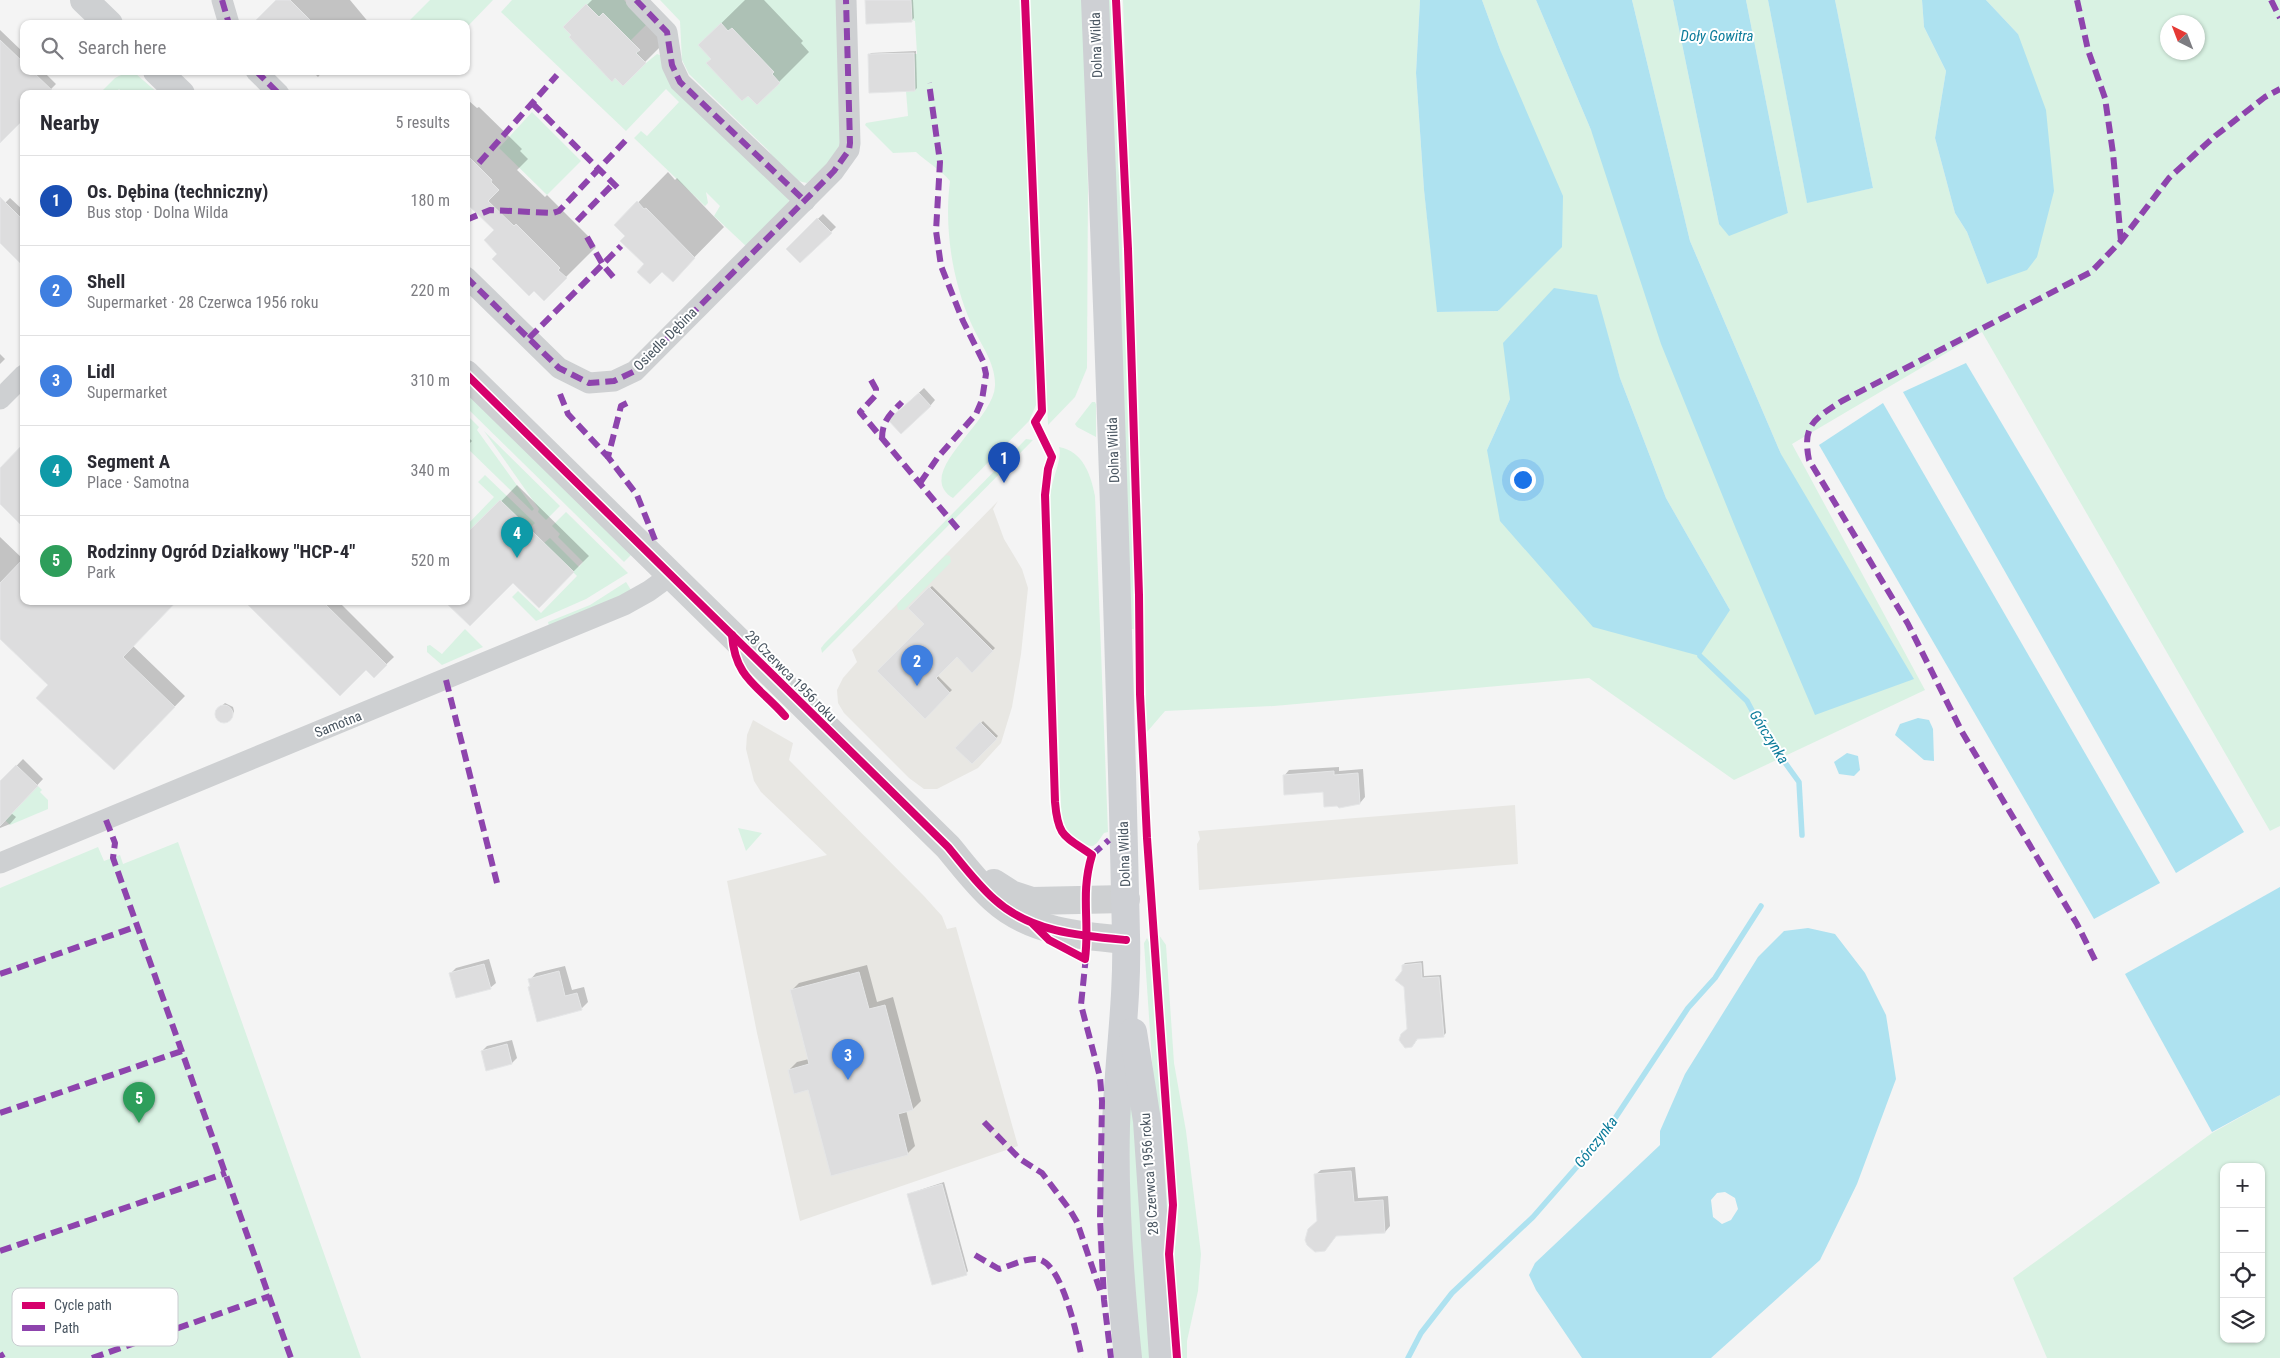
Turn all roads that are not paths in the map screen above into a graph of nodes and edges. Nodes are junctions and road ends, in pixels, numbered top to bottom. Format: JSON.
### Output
{"nodes":[{"id":1,"x":84,"y":0,"type":"edge"},
{"id":2,"x":222,"y":0,"type":"edge"},
{"id":3,"x":636,"y":0,"type":"edge"},
{"id":4,"x":846,"y":0,"type":"edge"},
{"id":5,"x":1094,"y":0,"type":"edge"},
{"id":6,"x":105,"y":20,"type":"edge"},
{"id":7,"x":228,"y":20,"type":"edge"},
{"id":8,"x":161,"y":75,"type":"edge"},
{"id":9,"x":260,"y":75,"type":"edge"},
{"id":10,"x":177,"y":90,"type":"edge"},
{"id":11,"x":275,"y":90,"type":"edge"},
{"id":12,"x":805,"y":201,"type":"junction"},
{"id":13,"x":470,"y":281,"type":"edge"},
{"id":14,"x":470,"y":378,"type":"edge"},
{"id":15,"x":20,"y":379,"type":"edge"},
{"id":16,"x":0,"y":399,"type":"edge"},
{"id":17,"x":671,"y":575,"type":"junction"},
{"id":18,"x":948,"y":848,"type":"junction"},
{"id":19,"x":0,"y":864,"type":"edge"},
{"id":20,"x":1126,"y":899,"type":"junction"},
{"id":21,"x":1126,"y":940,"type":"junction"},
{"id":22,"x":1127,"y":991,"type":"junction"},
{"id":23,"x":1128,"y":1358,"type":"edge"},
{"id":24,"x":1164,"y":1358,"type":"edge"}],
"edges":[{"from":1,"to":6,"type":"street"},
{"from":2,"to":7,"type":"street"},
{"from":3,"to":12,"type":"street"},
{"from":4,"to":12,"type":"street","name":"Osiedle Dębina"},
{"from":5,"to":20,"type":"main road","name":"Dolna Wilda"},
{"from":8,"to":10,"type":"street"},
{"from":9,"to":11,"type":"street"},
{"from":12,"to":13,"type":"street","name":"Osiedle Dębina"},
{"from":14,"to":17,"type":"street","name":"28 Czerwca 1956 roku"},
{"from":15,"to":16,"type":"street"},
{"from":17,"to":18,"type":"street","name":"28 Czerwca 1956 roku"},
{"from":17,"to":19,"type":"street","name":"Samotna"},
{"from":18,"to":20,"type":"street","name":"28 Czerwca 1956 roku"},
{"from":18,"to":21,"type":"street","name":"28 Czerwca 1956 roku"},
{"from":20,"to":21,"type":"main road","name":"28 Czerwca 1956 roku"},
{"from":21,"to":22,"type":"main road","name":"28 Czerwca 1956 roku"},
{"from":22,"to":23,"type":"main road","name":"28 Czerwca 1956 roku"},
{"from":22,"to":24,"type":"main road","name":"28 Czerwca 1956 roku"}]}
